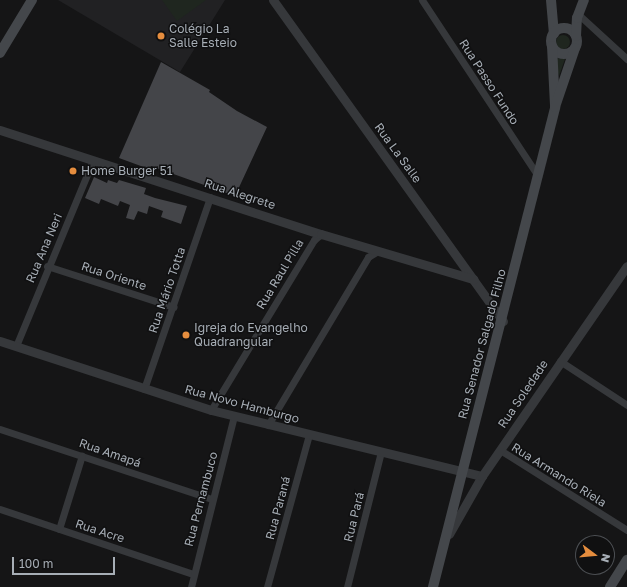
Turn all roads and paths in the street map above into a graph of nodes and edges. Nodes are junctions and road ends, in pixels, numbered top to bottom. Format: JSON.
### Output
{"nodes":[{"id":1,"x":32,"y":0,"type":"edge"},
{"id":2,"x":273,"y":0,"type":"edge"},
{"id":3,"x":422,"y":0,"type":"edge"},
{"id":4,"x":551,"y":0,"type":"edge"},
{"id":5,"x":584,"y":0,"type":"edge"},
{"id":6,"x":578,"y":16,"type":"junction"},
{"id":7,"x":561,"y":30,"type":"junction"},
{"id":8,"x":576,"y":36,"type":"junction"},
{"id":9,"x":552,"y":46,"type":"junction"},
{"id":10,"x":575,"y":48,"type":"junction"},
{"id":11,"x":0,"y":53,"type":"edge"},
{"id":12,"x":627,"y":59,"type":"edge"},
{"id":13,"x":558,"y":82,"type":"junction"},
{"id":14,"x":0,"y":130,"type":"edge"},
{"id":15,"x":93,"y":160,"type":"junction"},
{"id":16,"x":538,"y":176,"type":"junction"},
{"id":17,"x":210,"y":197,"type":"junction"},
{"id":18,"x":321,"y":234,"type":"junction"},
{"id":19,"x":378,"y":251,"type":"junction"},
{"id":20,"x":47,"y":266,"type":"junction"},
{"id":21,"x":627,"y":266,"type":"edge"},
{"id":22,"x":473,"y":279,"type":"junction"},
{"id":23,"x":174,"y":307,"type":"junction"},
{"id":24,"x":503,"y":321,"type":"junction"},
{"id":25,"x":0,"y":341,"type":"edge"},
{"id":26,"x":16,"y":346,"type":"junction"},
{"id":27,"x":560,"y":361,"type":"junction"},
{"id":28,"x":144,"y":388,"type":"junction"},
{"id":29,"x":627,"y":405,"type":"edge"},
{"id":30,"x":211,"y":410,"type":"junction"},
{"id":31,"x":234,"y":416,"type":"junction"},
{"id":32,"x":268,"y":425,"type":"junction"},
{"id":33,"x":0,"y":428,"type":"edge"},
{"id":34,"x":309,"y":435,"type":"junction"},
{"id":35,"x":500,"y":450,"type":"junction"},
{"id":36,"x":381,"y":452,"type":"junction"},
{"id":37,"x":82,"y":455,"type":"junction"},
{"id":38,"x":462,"y":471,"type":"junction"},
{"id":39,"x":482,"y":476,"type":"junction"},
{"id":40,"x":212,"y":499,"type":"junction"},
{"id":41,"x":0,"y":509,"type":"edge"},
{"id":42,"x":59,"y":529,"type":"junction"},
{"id":43,"x":627,"y":530,"type":"edge"},
{"id":44,"x":445,"y":540,"type":"junction"},
{"id":45,"x":627,"y":560,"type":"edge"},
{"id":46,"x":193,"y":574,"type":"junction"},
{"id":47,"x":191,"y":587,"type":"edge"},
{"id":48,"x":267,"y":587,"type":"edge"},
{"id":49,"x":348,"y":587,"type":"edge"},
{"id":50,"x":433,"y":587,"type":"edge"},
{"id":51,"x":610,"y":587,"type":"edge"}],
"edges":[{"from":1,"to":11,"type":"main road"},
{"from":2,"to":22,"type":"street","name":"Rua La Salle"},
{"from":3,"to":16,"type":"street","name":"Rua Passo Fundo"},
{"from":4,"to":7,"type":"main road"},
{"from":5,"to":6,"type":"main road"},
{"from":6,"to":7,"type":"main road"},
{"from":6,"to":8,"type":"main road"},
{"from":6,"to":12,"type":"street"},
{"from":7,"to":8,"type":"main road"},
{"from":7,"to":9,"type":"main road"},
{"from":8,"to":10,"type":"main road"},
{"from":9,"to":10,"type":"main road"},
{"from":9,"to":13,"type":"main road","name":"Rua Senador Salgado Filho"},
{"from":10,"to":13,"type":"main road","name":"Rua Senador Salgado Filho"},
{"from":13,"to":16,"type":"main road","name":"Rua Senador Salgado Filho"},
{"from":14,"to":15,"type":"street","name":"Rua Alegrete"},
{"from":15,"to":17,"type":"street","name":"Rua Alegrete"},
{"from":15,"to":20,"type":"street","name":"Rua Ana Neri"},
{"from":16,"to":24,"type":"main road","name":"Rua Senador Salgado Filho"},
{"from":17,"to":18,"type":"street","name":"Rua Alegrete"},
{"from":17,"to":23,"type":"street","name":"Rua Mário Totta"},
{"from":18,"to":19,"type":"street","name":"Rua Alegrete"},
{"from":18,"to":30,"type":"street","name":"Rua Raul Pilla"},
{"from":19,"to":22,"type":"street","name":"Rua Alegrete"},
{"from":19,"to":32,"type":"street"},
{"from":20,"to":23,"type":"street","name":"Rua Oriente"},
{"from":20,"to":26,"type":"street","name":"Rua Ana Neri"},
{"from":21,"to":27,"type":"street","name":"Rua Soledade"},
{"from":22,"to":24,"type":"street","name":"Rua La Salle"},
{"from":23,"to":28,"type":"street","name":"Rua Mário Totta"},
{"from":24,"to":38,"type":"main road","name":"Rua Senador Salgado Filho"},
{"from":25,"to":26,"type":"street","name":"Rua Novo Hamburgo"},
{"from":26,"to":28,"type":"street","name":"Rua Novo Hamburgo"},
{"from":27,"to":29,"type":"street"},
{"from":27,"to":35,"type":"street","name":"Rua Soledade"},
{"from":28,"to":30,"type":"street","name":"Rua Novo Hamburgo"},
{"from":30,"to":31,"type":"street","name":"Rua Novo Hamburgo"},
{"from":31,"to":32,"type":"street","name":"Rua Novo Hamburgo"},
{"from":31,"to":40,"type":"street","name":"Rua Pernambuco"},
{"from":32,"to":34,"type":"street","name":"Rua Novo Hamburgo"},
{"from":33,"to":37,"type":"street","name":"Rua Amapá"},
{"from":34,"to":36,"type":"street","name":"Rua Novo Hamburgo"},
{"from":34,"to":48,"type":"street","name":"Rua Paraná"},
{"from":35,"to":39,"type":"street","name":"Rua Soledade"},
{"from":35,"to":43,"type":"street","name":"Rua Armando Riela"},
{"from":36,"to":38,"type":"street","name":"Rua Novo Hamburgo"},
{"from":36,"to":49,"type":"street","name":"Rua Pará"},
{"from":37,"to":40,"type":"street","name":"Rua Amapá"},
{"from":37,"to":42,"type":"street"},
{"from":38,"to":39,"type":"street","name":"Rua Novo Hamburgo"},
{"from":38,"to":44,"type":"main road","name":"Rua Senador Salgado Filho"},
{"from":39,"to":44,"type":"street","name":"Rua Soledade"},
{"from":40,"to":46,"type":"street","name":"Rua Pernambuco"},
{"from":41,"to":42,"type":"street","name":"Rua Acre"},
{"from":42,"to":46,"type":"street","name":"Rua Acre"},
{"from":44,"to":50,"type":"main road","name":"Rua Senador Salgado Filho"},
{"from":45,"to":51,"type":"main road"},
{"from":46,"to":47,"type":"street","name":"Rua Pernambuco"}]}
